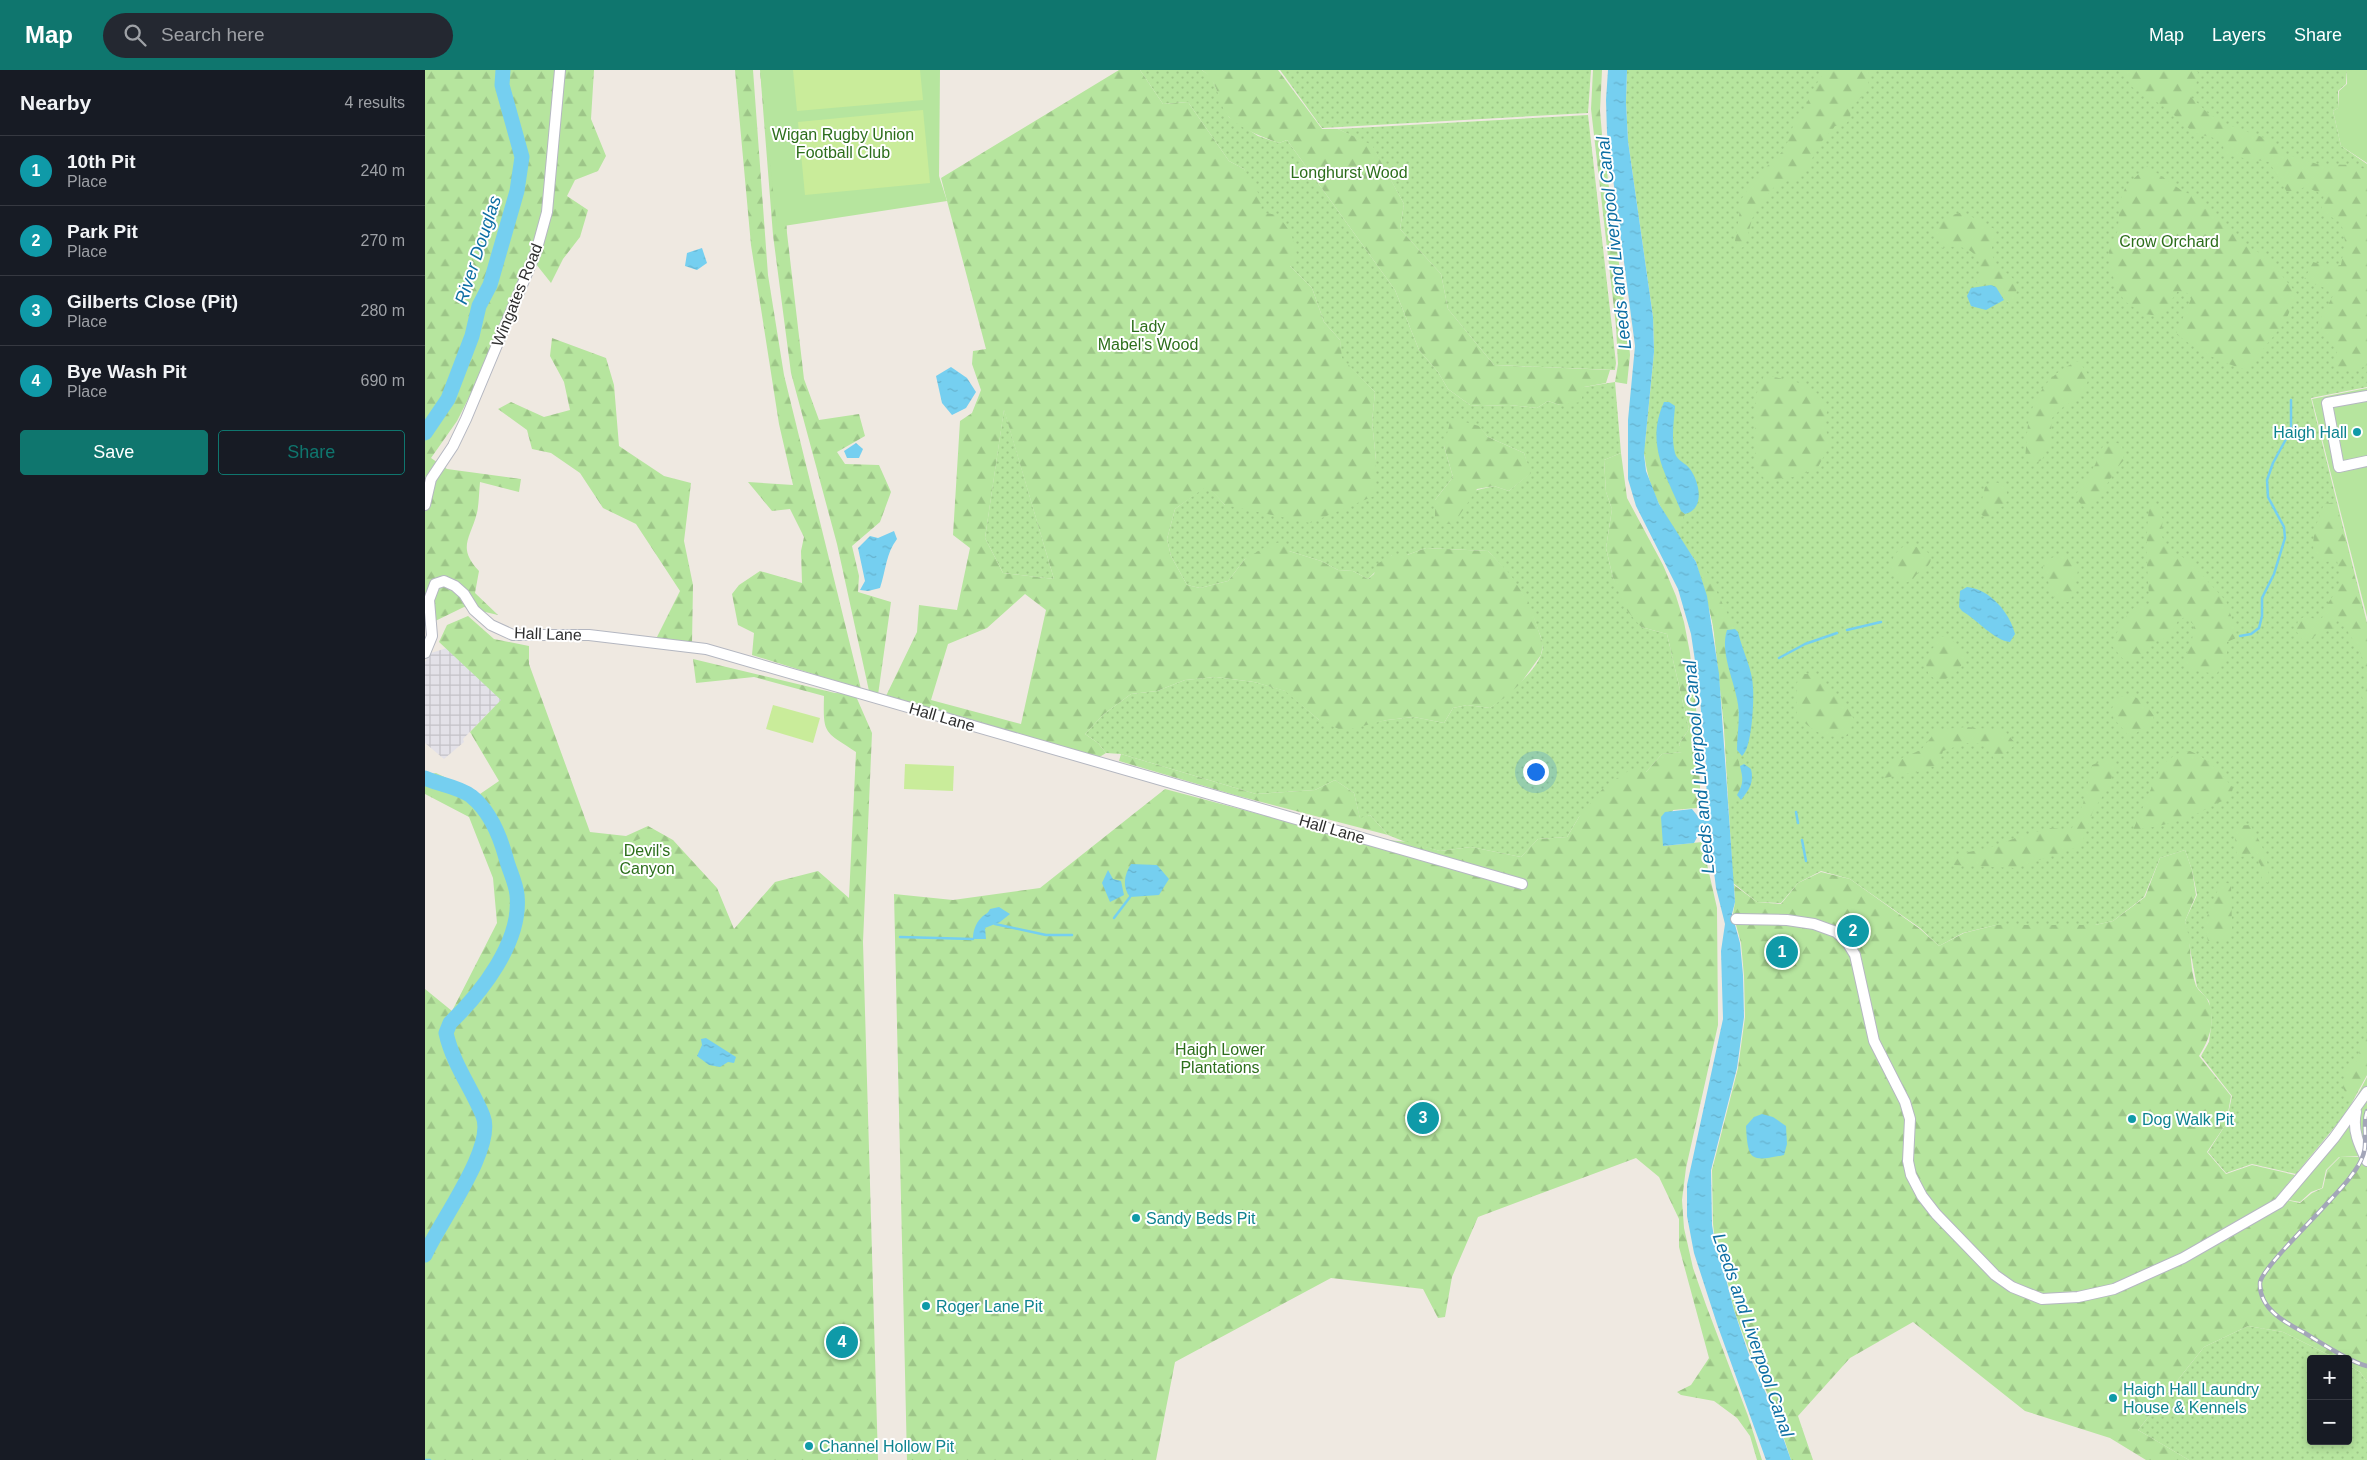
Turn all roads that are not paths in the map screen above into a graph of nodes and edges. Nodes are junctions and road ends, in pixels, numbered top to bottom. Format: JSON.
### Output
{"nodes":[{"id":1,"x":560,"y":70,"type":"edge"},
{"id":2,"x":2367,"y":396,"type":"edge"},
{"id":3,"x":2367,"y":461,"type":"edge"},
{"id":4,"x":425,"y":505,"type":"edge"},
{"id":5,"x":426,"y":645,"type":"edge"},
{"id":6,"x":1522,"y":884,"type":"dead end"},
{"id":7,"x":1736,"y":919,"type":"dead end"},
{"id":8,"x":2367,"y":1092,"type":"edge"},
{"id":9,"x":2357,"y":1109,"type":"junction"},
{"id":10,"x":2367,"y":1161,"type":"edge"}],
"edges":[{"from":1,"to":4,"type":"street","name":"Wingates Road"},
{"from":2,"to":3,"type":"street"},
{"from":5,"to":6,"type":"street","name":"Hall Lane"},
{"from":7,"to":9,"type":"street"},
{"from":8,"to":9,"type":"street"},
{"from":9,"to":10,"type":"street"}]}
